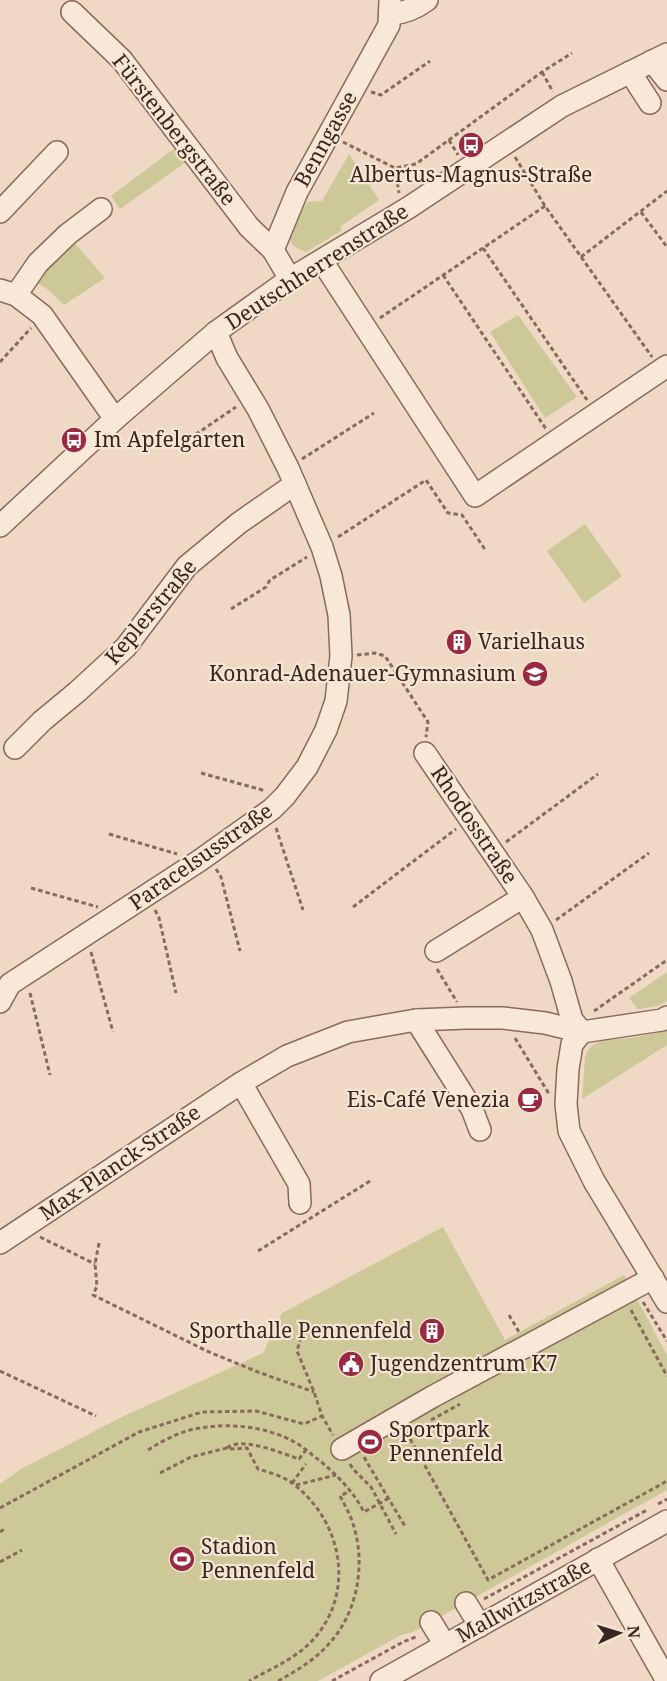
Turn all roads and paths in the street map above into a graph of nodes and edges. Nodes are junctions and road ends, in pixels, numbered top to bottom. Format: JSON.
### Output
{"nodes":[{"id":1,"x":427,"y":0,"type":"edge"},
{"id":2,"x":390,"y":7,"type":"edge"},
{"id":3,"x":72,"y":12,"type":"dead end"},
{"id":4,"x":572,"y":53,"type":"dead end"},
{"id":5,"x":660,"y":57,"type":"edge"},
{"id":6,"x":429,"y":61,"type":"dead end"},
{"id":7,"x":542,"y":72,"type":"junction"},
{"id":8,"x":630,"y":72,"type":"junction"},
{"id":9,"x":667,"y":80,"type":"edge"},
{"id":10,"x":355,"y":87,"type":"junction"},
{"id":11,"x":552,"y":91,"type":"dead end"},
{"id":12,"x":650,"y":103,"type":"dead end"},
{"id":13,"x":328,"y":135,"type":"junction"},
{"id":14,"x":448,"y":140,"type":"junction"},
{"id":15,"x":506,"y":142,"type":"junction"},
{"id":16,"x":57,"y":152,"type":"dead end"},
{"id":17,"x":456,"y":152,"type":"dead end"},
{"id":18,"x":395,"y":168,"type":"junction"},
{"id":19,"x":667,"y":191,"type":"edge"},
{"id":20,"x":398,"y":192,"type":"dead end"},
{"id":21,"x":545,"y":206,"type":"junction"},
{"id":22,"x":101,"y":209,"type":"dead end"},
{"id":23,"x":0,"y":212,"type":"edge"},
{"id":24,"x":640,"y":212,"type":"junction"},
{"id":25,"x":667,"y":247,"type":"edge"},
{"id":26,"x":483,"y":248,"type":"junction"},
{"id":27,"x":273,"y":250,"type":"junction"},
{"id":28,"x":581,"y":257,"type":"junction"},
{"id":29,"x":322,"y":261,"type":"junction"},
{"id":30,"x":443,"y":275,"type":"junction"},
{"id":31,"x":290,"y":279,"type":"junction"},
{"id":32,"x":8,"y":292,"type":"edge"},
{"id":33,"x":42,"y":315,"type":"junction"},
{"id":34,"x":366,"y":328,"type":"junction"},
{"id":35,"x":216,"y":332,"type":"junction"},
{"id":36,"x":0,"y":362,"type":"edge"},
{"id":37,"x":664,"y":368,"type":"edge"},
{"id":38,"x":250,"y":398,"type":"junction"},
{"id":39,"x":374,"y":413,"type":"dead end"},
{"id":40,"x":597,"y":414,"type":"junction"},
{"id":41,"x":115,"y":419,"type":"junction"},
{"id":42,"x":555,"y":443,"type":"junction"},
{"id":43,"x":177,"y":447,"type":"dead end"},
{"id":44,"x":292,"y":476,"type":"junction"},
{"id":45,"x":0,"y":526,"type":"edge"},
{"id":46,"x":322,"y":547,"type":"junction"},
{"id":47,"x":486,"y":551,"type":"dead end"},
{"id":48,"x":231,"y":609,"type":"dead end"},
{"id":49,"x":341,"y":656,"type":"junction"},
{"id":50,"x":15,"y":748,"type":"dead end"},
{"id":51,"x":425,"y":753,"type":"joint"},
{"id":52,"x":201,"y":774,"type":"dead end"},
{"id":53,"x":598,"y":774,"type":"dead end"},
{"id":54,"x":278,"y":802,"type":"junction"},
{"id":55,"x":470,"y":819,"type":"junction"},
{"id":56,"x":109,"y":834,"type":"dead end"},
{"id":57,"x":493,"y":852,"type":"junction"},
{"id":58,"x":649,"y":853,"type":"dead end"},
{"id":59,"x":204,"y":857,"type":"junction"},
{"id":60,"x":31,"y":888,"type":"dead end"},
{"id":61,"x":148,"y":895,"type":"junction"},
{"id":62,"x":524,"y":897,"type":"junction"},
{"id":63,"x":352,"y":907,"type":"dead end"},
{"id":64,"x":303,"y":910,"type":"dead end"},
{"id":65,"x":120,"y":914,"type":"junction"},
{"id":66,"x":542,"y":930,"type":"junction"},
{"id":67,"x":86,"y":936,"type":"junction"},
{"id":68,"x":240,"y":951,"type":"dead end"},
{"id":69,"x":436,"y":951,"type":"joint"},
{"id":70,"x":667,"y":960,"type":"edge"},
{"id":71,"x":25,"y":975,"type":"junction"},
{"id":72,"x":176,"y":993,"type":"dead end"},
{"id":73,"x":0,"y":1002,"type":"edge"},
{"id":74,"x":466,"y":1018,"type":"junction"},
{"id":75,"x":503,"y":1018,"type":"junction"},
{"id":76,"x":416,"y":1020,"type":"junction"},
{"id":77,"x":665,"y":1022,"type":"edge"},
{"id":78,"x":586,"y":1023,"type":"junction"},
{"id":79,"x":113,"y":1032,"type":"dead end"},
{"id":80,"x":50,"y":1076,"type":"dead end"},
{"id":81,"x":241,"y":1083,"type":"junction"},
{"id":82,"x":553,"y":1100,"type":"dead end"},
{"id":83,"x":480,"y":1130,"type":"dead end"},
{"id":84,"x":370,"y":1181,"type":"dead end"},
{"id":85,"x":300,"y":1203,"type":"dead end"},
{"id":86,"x":22,"y":1228,"type":"junction"},
{"id":87,"x":0,"y":1243,"type":"edge"},
{"id":88,"x":99,"y":1243,"type":"dead end"},
{"id":89,"x":258,"y":1251,"type":"dead end"},
{"id":90,"x":95,"y":1264,"type":"junction"},
{"id":91,"x":653,"y":1278,"type":"junction"},
{"id":92,"x":667,"y":1302,"type":"edge"},
{"id":93,"x":629,"y":1307,"type":"dead end"},
{"id":94,"x":303,"y":1330,"type":"dead end"},
{"id":95,"x":0,"y":1371,"type":"edge"},
{"id":96,"x":667,"y":1376,"type":"edge"},
{"id":97,"x":314,"y":1392,"type":"junction"},
{"id":98,"x":463,"y":1403,"type":"dead end"},
{"id":99,"x":96,"y":1416,"type":"dead end"},
{"id":100,"x":321,"y":1416,"type":"junction"},
{"id":101,"x":425,"y":1423,"type":"dead end"},
{"id":102,"x":326,"y":1425,"type":"dead end"},
{"id":103,"x":408,"y":1432,"type":"dead end"},
{"id":104,"x":226,"y":1448,"type":"junction"},
{"id":105,"x":148,"y":1449,"type":"dead end"},
{"id":106,"x":342,"y":1449,"type":"joint"},
{"id":107,"x":306,"y":1450,"type":"junction"},
{"id":108,"x":365,"y":1460,"type":"dead end"},
{"id":109,"x":306,"y":1464,"type":"dead end"},
{"id":110,"x":160,"y":1473,"type":"dead end"},
{"id":111,"x":336,"y":1475,"type":"junction"},
{"id":112,"x":667,"y":1481,"type":"edge"},
{"id":113,"x":294,"y":1484,"type":"junction"},
{"id":114,"x":350,"y":1491,"type":"junction"},
{"id":115,"x":389,"y":1498,"type":"junction"},
{"id":116,"x":667,"y":1499,"type":"edge"},
{"id":117,"x":380,"y":1504,"type":"junction"},
{"id":118,"x":0,"y":1508,"type":"edge"},
{"id":119,"x":667,"y":1521,"type":"edge"},
{"id":120,"x":6,"y":1528,"type":"dead end"},
{"id":121,"x":406,"y":1528,"type":"dead end"},
{"id":122,"x":0,"y":1532,"type":"edge"},
{"id":123,"x":396,"y":1534,"type":"dead end"},
{"id":124,"x":22,"y":1550,"type":"dead end"},
{"id":125,"x":598,"y":1559,"type":"junction"},
{"id":126,"x":0,"y":1562,"type":"edge"},
{"id":127,"x":467,"y":1605,"type":"joint"},
{"id":128,"x":480,"y":1626,"type":"junction"},
{"id":129,"x":437,"y":1632,"type":"junction"},
{"id":130,"x":661,"y":1679,"type":"edge"},
{"id":131,"x":249,"y":1681,"type":"edge"},
{"id":132,"x":278,"y":1681,"type":"edge"},
{"id":133,"x":332,"y":1681,"type":"edge"},
{"id":134,"x":381,"y":1681,"type":"edge"}],
"edges":[{"from":1,"to":2,"type":"street"},
{"from":2,"to":10,"type":"street","name":"Benngasse"},
{"from":3,"to":27,"type":"street","name":"Fürstenbergstraße"},
{"from":4,"to":7,"type":"path"},
{"from":5,"to":8,"type":"street","name":"Deutschherrenstraße"},
{"from":5,"to":9,"type":"street"},
{"from":6,"to":10,"type":"path"},
{"from":7,"to":11,"type":"path"},
{"from":7,"to":14,"type":"path"},
{"from":8,"to":12,"type":"street"},
{"from":8,"to":15,"type":"street","name":"Deutschherrenstraße"},
{"from":10,"to":13,"type":"street","name":"Benngasse"},
{"from":13,"to":18,"type":"path"},
{"from":13,"to":27,"type":"street","name":"Benngasse"},
{"from":14,"to":17,"type":"path"},
{"from":14,"to":18,"type":"path"},
{"from":15,"to":21,"type":"path"},
{"from":15,"to":29,"type":"street","name":"Deutschherrenstraße"},
{"from":16,"to":23,"type":"street"},
{"from":18,"to":20,"type":"path"},
{"from":19,"to":24,"type":"path"},
{"from":21,"to":26,"type":"path"},
{"from":21,"to":28,"type":"path"},
{"from":22,"to":32,"type":"street"},
{"from":24,"to":25,"type":"path"},
{"from":24,"to":28,"type":"path"},
{"from":26,"to":30,"type":"path"},
{"from":26,"to":40,"type":"path"},
{"from":27,"to":31,"type":"street"},
{"from":28,"to":37,"type":"path"},
{"from":29,"to":31,"type":"street","name":"Deutschherrenstraße"},
{"from":29,"to":34,"type":"street"},
{"from":30,"to":34,"type":"path"},
{"from":30,"to":42,"type":"path"},
{"from":31,"to":35,"type":"street","name":"Deutschherrenstraße"},
{"from":32,"to":33,"type":"street"},
{"from":33,"to":36,"type":"path"},
{"from":33,"to":41,"type":"street"},
{"from":34,"to":42,"type":"street"},
{"from":35,"to":38,"type":"street","name":"Paracelsusstraße"},
{"from":35,"to":41,"type":"street","name":"Deutschherrenstraße"},
{"from":37,"to":40,"type":"street"},
{"from":38,"to":43,"type":"path"},
{"from":38,"to":44,"type":"street","name":"Paracelsusstraße"},
{"from":39,"to":44,"type":"path"},
{"from":40,"to":42,"type":"street"},
{"from":41,"to":45,"type":"street","name":"Deutschherrenstraße"},
{"from":44,"to":46,"type":"street","name":"Paracelsusstraße"},
{"from":44,"to":50,"type":"street","name":"Keplerstraße"},
{"from":46,"to":47,"type":"path"},
{"from":46,"to":48,"type":"path"},
{"from":46,"to":49,"type":"street","name":"Paracelsusstraße"},
{"from":49,"to":51,"type":"path"},
{"from":49,"to":54,"type":"street","name":"Paracelsusstraße"},
{"from":51,"to":55,"type":"street","name":"Rhodosstraße"},
{"from":52,"to":54,"type":"path"},
{"from":53,"to":57,"type":"path"},
{"from":54,"to":59,"type":"street","name":"Paracelsusstraße"},
{"from":54,"to":64,"type":"path"},
{"from":55,"to":57,"type":"street","name":"Rhodosstraße"},
{"from":55,"to":63,"type":"path"},
{"from":56,"to":59,"type":"path"},
{"from":57,"to":62,"type":"street","name":"Rhodosstraße"},
{"from":58,"to":66,"type":"path"},
{"from":59,"to":61,"type":"street","name":"Paracelsusstraße"},
{"from":59,"to":68,"type":"path"},
{"from":60,"to":65,"type":"path"},
{"from":61,"to":65,"type":"street","name":"Paracelsusstraße"},
{"from":61,"to":72,"type":"path"},
{"from":62,"to":66,"type":"street","name":"Rhodosstraße"},
{"from":62,"to":69,"type":"street","name":"Rhodosstraße"},
{"from":65,"to":67,"type":"street","name":"Paracelsusstraße"},
{"from":66,"to":78,"type":"street","name":"Rhodosstraße"},
{"from":67,"to":71,"type":"street","name":"Paracelsusstraße"},
{"from":67,"to":79,"type":"path"},
{"from":69,"to":74,"type":"path"},
{"from":70,"to":78,"type":"path"},
{"from":71,"to":73,"type":"street","name":"Paracelsusstraße"},
{"from":71,"to":80,"type":"path"},
{"from":74,"to":75,"type":"street","name":"Max-Planck-Straße"},
{"from":74,"to":76,"type":"street","name":"Max-Planck-Straße"},
{"from":75,"to":78,"type":"street","name":"Max-Planck-Straße"},
{"from":75,"to":82,"type":"path"},
{"from":76,"to":81,"type":"street","name":"Max-Planck-Straße"},
{"from":76,"to":83,"type":"street"},
{"from":77,"to":78,"type":"street","name":"Max-Planck-Straße"},
{"from":78,"to":91,"type":"street"},
{"from":81,"to":85,"type":"street"},
{"from":81,"to":86,"type":"street","name":"Max-Planck-Straße"},
{"from":84,"to":89,"type":"path"},
{"from":86,"to":87,"type":"street","name":"Max-Planck-Straße"},
{"from":86,"to":90,"type":"path"},
{"from":88,"to":90,"type":"path"},
{"from":90,"to":97,"type":"path"},
{"from":91,"to":92,"type":"street"},
{"from":91,"to":106,"type":"street"},
{"from":93,"to":96,"type":"path"},
{"from":94,"to":97,"type":"path"},
{"from":95,"to":99,"type":"path"},
{"from":97,"to":100,"type":"path"},
{"from":98,"to":101,"type":"path"},
{"from":100,"to":102,"type":"path"},
{"from":100,"to":118,"type":"path"},
{"from":103,"to":112,"type":"path"},
{"from":104,"to":107,"type":"path"},
{"from":104,"to":110,"type":"path"},
{"from":104,"to":113,"type":"path"},
{"from":105,"to":107,"type":"path"},
{"from":106,"to":117,"type":"path"},
{"from":107,"to":111,"type":"path"},
{"from":108,"to":115,"type":"path"},
{"from":109,"to":113,"type":"path"},
{"from":111,"to":113,"type":"path"},
{"from":111,"to":114,"type":"path"},
{"from":113,"to":131,"type":"path"},
{"from":114,"to":117,"type":"path"},
{"from":114,"to":132,"type":"path"},
{"from":115,"to":117,"type":"path"},
{"from":115,"to":121,"type":"path"},
{"from":116,"to":127,"type":"path"},
{"from":117,"to":123,"type":"path"},
{"from":119,"to":125,"type":"street","name":"Mallwitzstraße"},
{"from":120,"to":122,"type":"path"},
{"from":124,"to":126,"type":"path"},
{"from":125,"to":128,"type":"street","name":"Mallwitzstraße"},
{"from":125,"to":130,"type":"street"},
{"from":127,"to":128,"type":"street"},
{"from":128,"to":129,"type":"street","name":"Mallwitzstraße"},
{"from":129,"to":133,"type":"path"},
{"from":129,"to":134,"type":"street","name":"Mallwitzstraße"}]}
